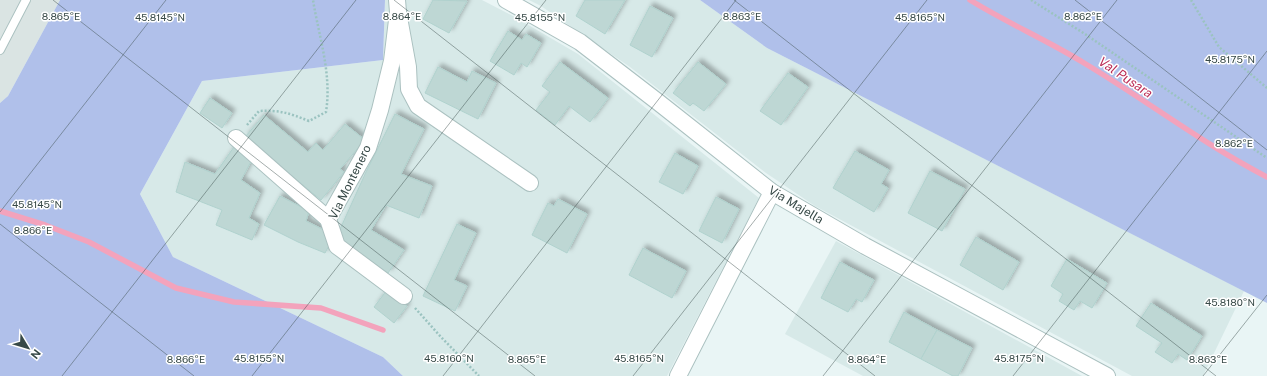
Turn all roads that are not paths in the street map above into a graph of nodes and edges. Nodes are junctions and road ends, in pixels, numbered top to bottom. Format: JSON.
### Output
{"nodes":[{"id":1,"x":26,"y":0,"type":"edge"},
{"id":2,"x":506,"y":0,"type":"edge"},
{"id":3,"x":397,"y":6,"type":"edge"},
{"id":4,"x":0,"y":50,"type":"edge"},
{"id":5,"x":236,"y":138,"type":"road end"},
{"id":6,"x":530,"y":183,"type":"dead end"},
{"id":7,"x":772,"y":192,"type":"junction"},
{"id":8,"x":328,"y":220,"type":"junction"},
{"id":9,"x":404,"y":296,"type":"road end"},
{"id":10,"x":678,"y":376,"type":"edge"},
{"id":11,"x":1107,"y":376,"type":"edge"}],
"edges":[{"from":1,"to":4,"type":"lane"},
{"from":2,"to":7,"type":"street","name":"Via Majella"},
{"from":3,"to":6,"type":"street","name":"Via Montenero"},
{"from":3,"to":8,"type":"street","name":"Via Montenero"},
{"from":5,"to":8,"type":"street"},
{"from":7,"to":10,"type":"street"},
{"from":7,"to":11,"type":"street","name":"Via Majella"},
{"from":8,"to":9,"type":"street","name":"Via Montenero"}]}
